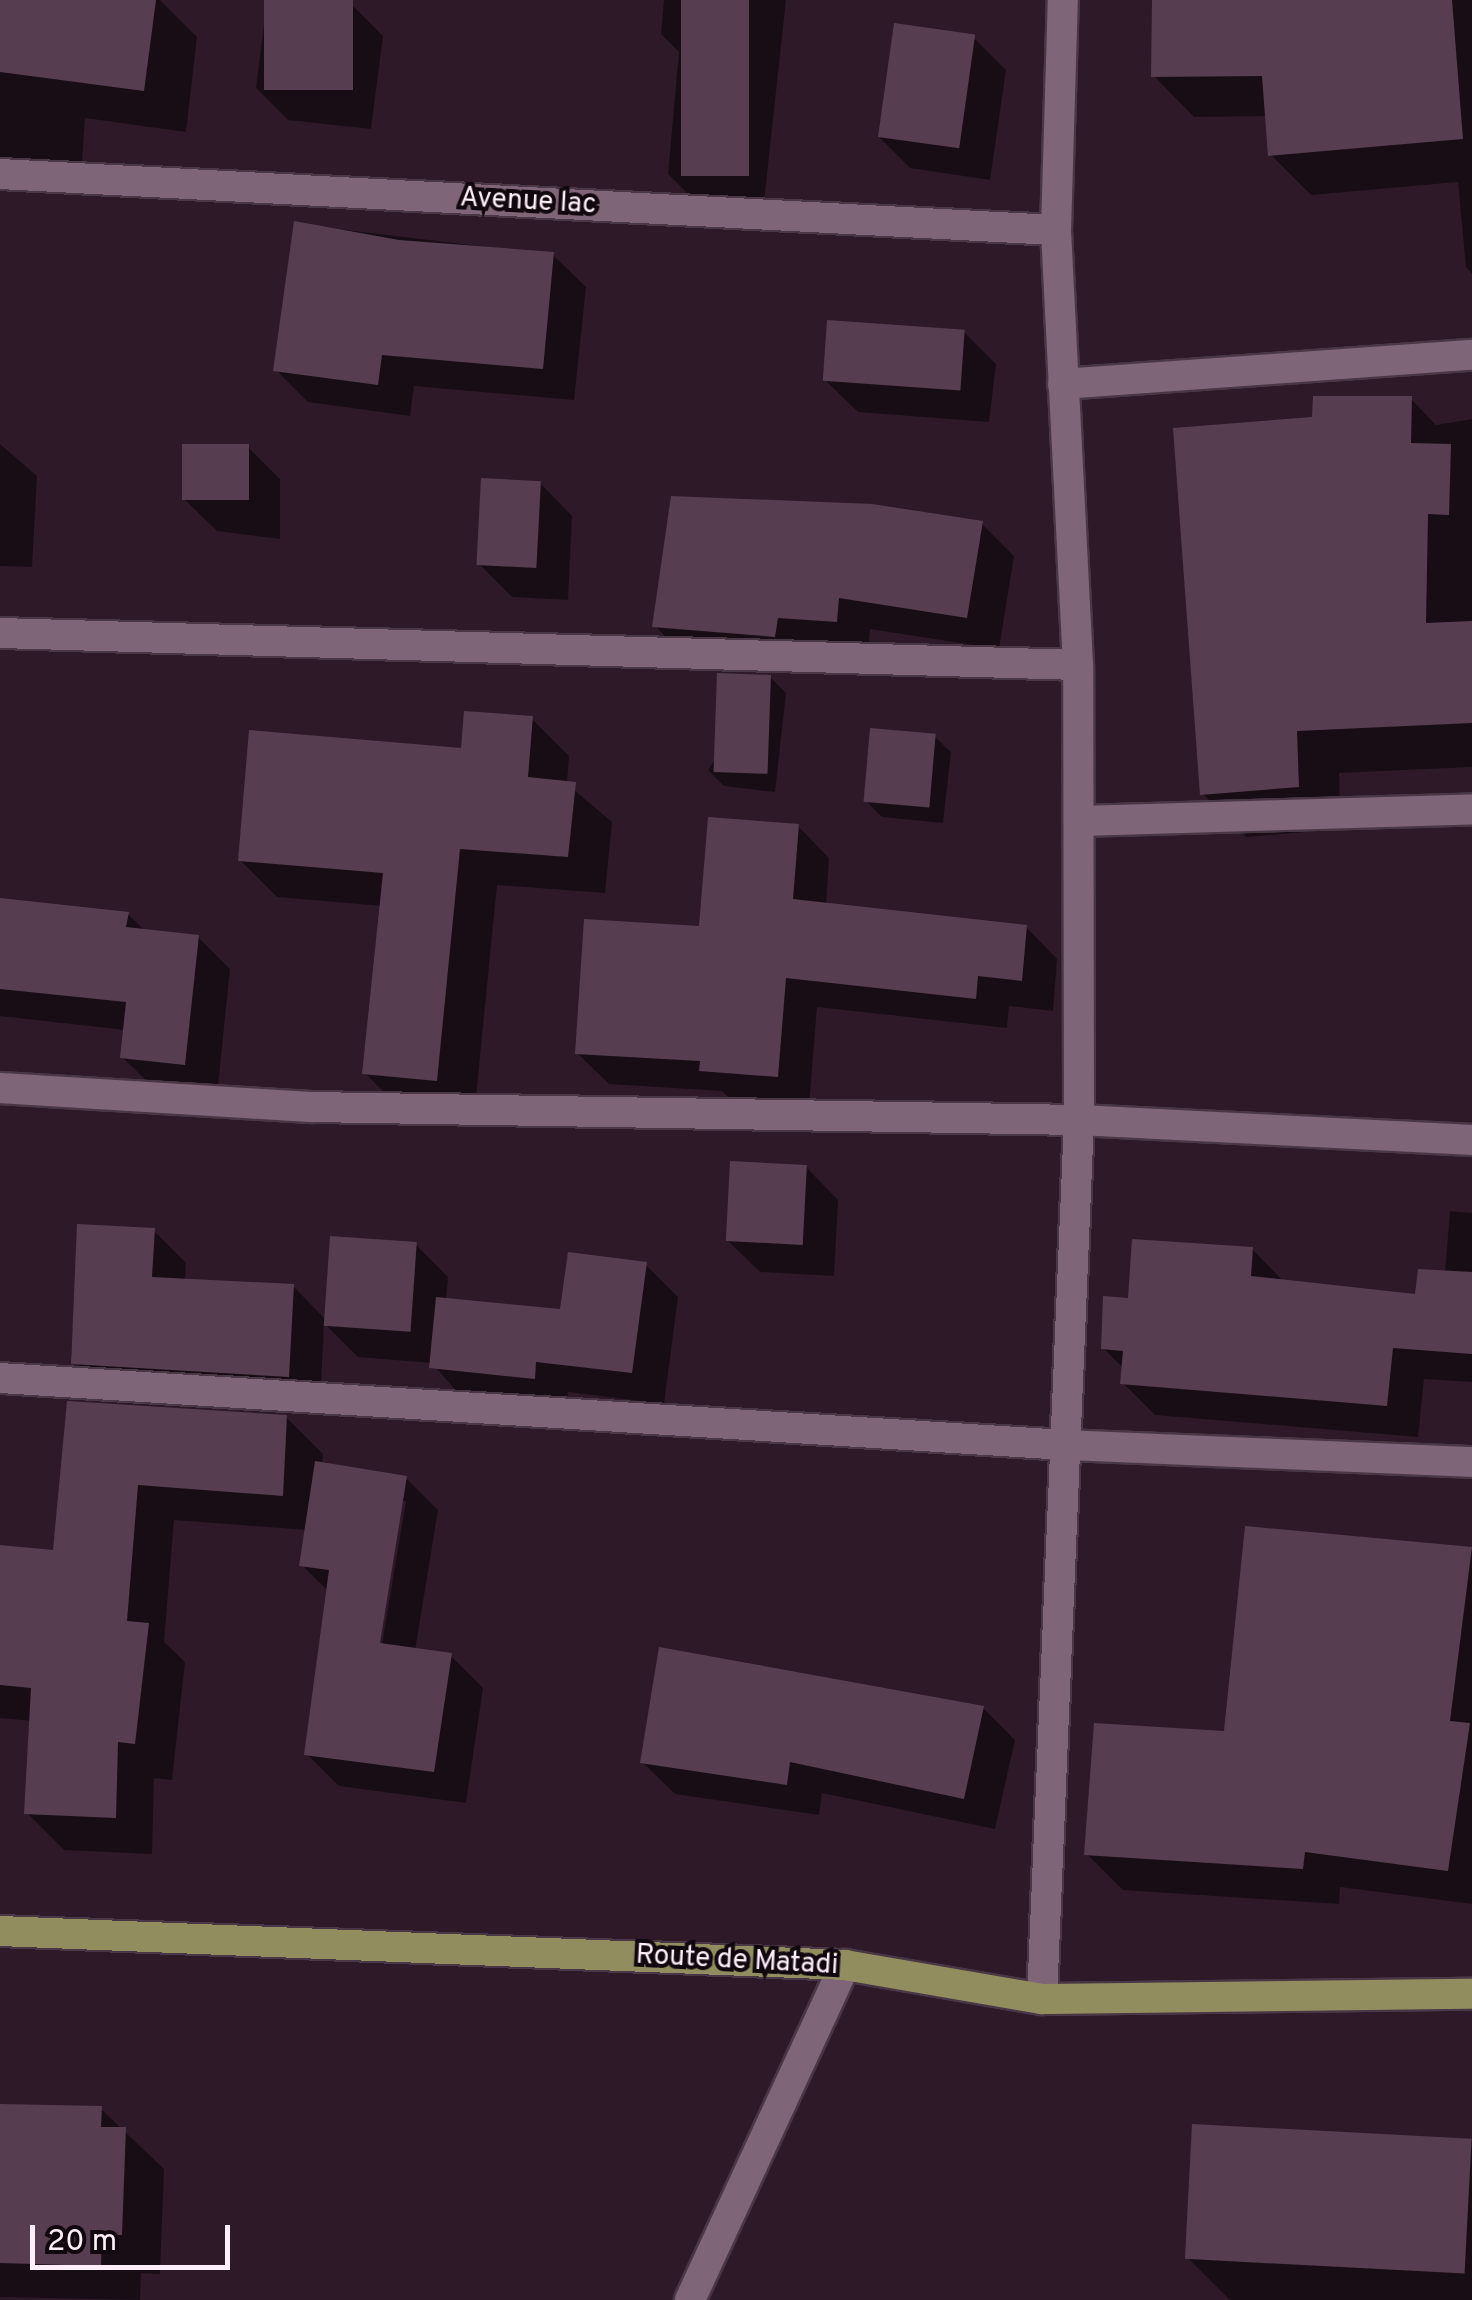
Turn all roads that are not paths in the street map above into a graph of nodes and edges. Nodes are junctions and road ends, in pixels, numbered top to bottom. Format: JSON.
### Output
{"nodes":[{"id":1,"x":1064,"y":0,"type":"edge"},
{"id":2,"x":0,"y":174,"type":"edge"},
{"id":3,"x":1056,"y":230,"type":"junction"},
{"id":4,"x":1472,"y":355,"type":"edge"},
{"id":5,"x":1063,"y":384,"type":"junction"},
{"id":6,"x":0,"y":632,"type":"edge"},
{"id":7,"x":1078,"y":665,"type":"junction"},
{"id":8,"x":1472,"y":808,"type":"edge"},
{"id":9,"x":1079,"y":821,"type":"junction"},
{"id":10,"x":0,"y":1088,"type":"edge"},
{"id":11,"x":1079,"y":1120,"type":"junction"},
{"id":12,"x":1472,"y":1140,"type":"edge"},
{"id":13,"x":0,"y":1378,"type":"edge"},
{"id":14,"x":1066,"y":1445,"type":"junction"},
{"id":15,"x":1472,"y":1462,"type":"edge"},
{"id":16,"x":0,"y":1931,"type":"edge"},
{"id":17,"x":845,"y":1966,"type":"junction"},
{"id":18,"x":1472,"y":1994,"type":"edge"},
{"id":19,"x":1042,"y":1999,"type":"junction"},
{"id":20,"x":690,"y":2300,"type":"edge"}],
"edges":[{"from":1,"to":3,"type":"street"},
{"from":2,"to":3,"type":"street","name":"Avenue lac"},
{"from":3,"to":5,"type":"street"},
{"from":4,"to":5,"type":"street"},
{"from":5,"to":7,"type":"street"},
{"from":6,"to":7,"type":"street"},
{"from":7,"to":9,"type":"street"},
{"from":8,"to":9,"type":"street"},
{"from":9,"to":11,"type":"street"},
{"from":10,"to":11,"type":"street"},
{"from":11,"to":12,"type":"street"},
{"from":11,"to":14,"type":"street"},
{"from":13,"to":14,"type":"street"},
{"from":14,"to":15,"type":"street"},
{"from":14,"to":19,"type":"street"},
{"from":16,"to":17,"type":"main road","name":"Route de Matadi"},
{"from":17,"to":19,"type":"main road","name":"Route de Matadi"},
{"from":17,"to":20,"type":"street"},
{"from":18,"to":19,"type":"main road","name":"Route de Matadi"}]}
